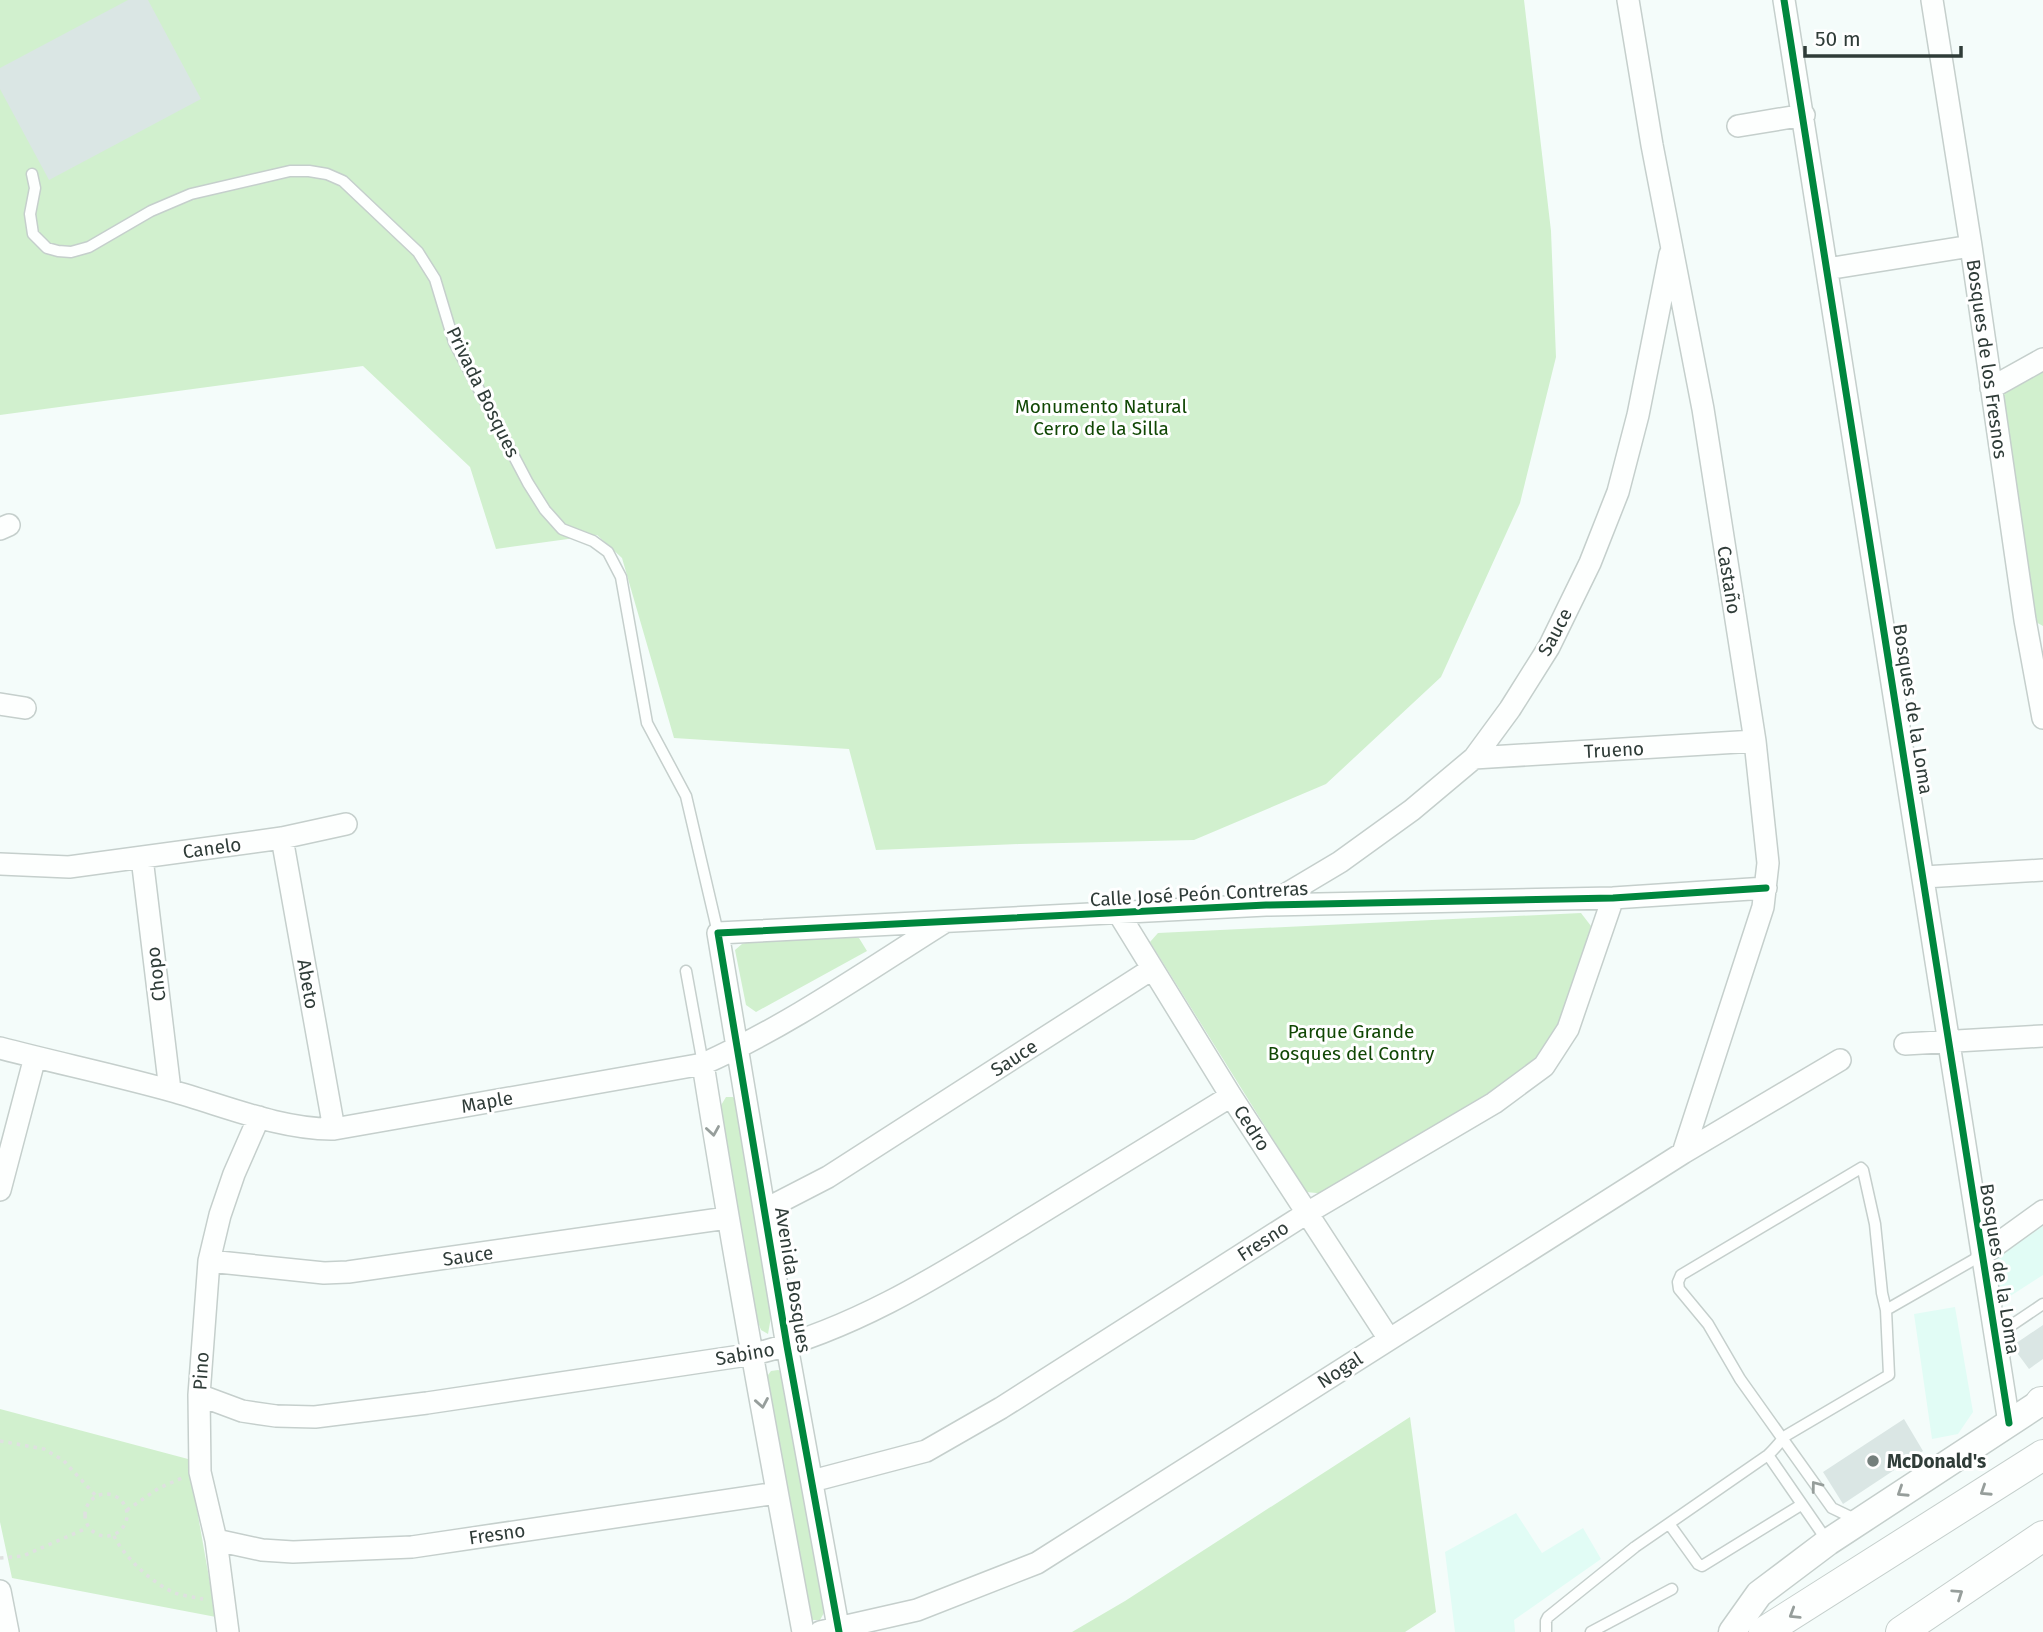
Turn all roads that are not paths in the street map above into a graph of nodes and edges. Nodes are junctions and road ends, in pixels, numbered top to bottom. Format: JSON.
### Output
{"nodes":[{"id":1,"x":1628,"y":0,"type":"edge"},
{"id":2,"x":1784,"y":0,"type":"edge"},
{"id":3,"x":1932,"y":0,"type":"edge"},
{"id":4,"x":1804,"y":115,"type":"junction"},
{"id":5,"x":1738,"y":126,"type":"dead end"},
{"id":6,"x":32,"y":174,"type":"dead end"},
{"id":7,"x":1672,"y":245,"type":"junction"},
{"id":8,"x":1971,"y":246,"type":"junction"},
{"id":9,"x":1827,"y":269,"type":"junction"},
{"id":10,"x":2043,"y":359,"type":"edge"},
{"id":11,"x":1991,"y":388,"type":"junction"},
{"id":12,"x":0,"y":704,"type":"edge"},
{"id":13,"x":25,"y":708,"type":"dead end"},
{"id":14,"x":2043,"y":718,"type":"edge"},
{"id":15,"x":1755,"y":741,"type":"junction"},
{"id":16,"x":1474,"y":758,"type":"junction"},
{"id":17,"x":346,"y":824,"type":"dead end"},
{"id":18,"x":282,"y":838,"type":"junction"},
{"id":19,"x":142,"y":858,"type":"junction"},
{"id":20,"x":0,"y":864,"type":"edge"},
{"id":21,"x":2043,"y":870,"type":"edge"},
{"id":22,"x":1924,"y":877,"type":"junction"},
{"id":23,"x":1766,"y":888,"type":"junction"},
{"id":24,"x":1613,"y":898,"type":"junction"},
{"id":25,"x":1266,"y":905,"type":"junction"},
{"id":26,"x":1119,"y":914,"type":"junction"},
{"id":27,"x":945,"y":921,"type":"junction"},
{"id":28,"x":718,"y":933,"type":"junction"},
{"id":29,"x":1152,"y":969,"type":"junction"},
{"id":30,"x":686,"y":971,"type":"dead end"},
{"id":31,"x":2043,"y":1035,"type":"edge"},
{"id":32,"x":1948,"y":1041,"type":"junction"},
{"id":33,"x":1905,"y":1044,"type":"dead end"},
{"id":34,"x":0,"y":1048,"type":"edge"},
{"id":35,"x":738,"y":1048,"type":"junction"},
{"id":36,"x":35,"y":1057,"type":"junction"},
{"id":37,"x":1840,"y":1059,"type":"dead end"},
{"id":38,"x":703,"y":1064,"type":"junction"},
{"id":39,"x":170,"y":1090,"type":"junction"},
{"id":40,"x":1231,"y":1096,"type":"junction"},
{"id":41,"x":259,"y":1117,"type":"junction"},
{"id":42,"x":334,"y":1129,"type":"junction"},
{"id":43,"x":1683,"y":1153,"type":"junction"},
{"id":44,"x":0,"y":1190,"type":"edge"},
{"id":45,"x":766,"y":1209,"type":"junction"},
{"id":46,"x":2043,"y":1211,"type":"edge"},
{"id":47,"x":1307,"y":1213,"type":"junction"},
{"id":48,"x":727,"y":1218,"type":"junction"},
{"id":49,"x":1982,"y":1255,"type":"junction"},
{"id":50,"x":209,"y":1261,"type":"junction"},
{"id":51,"x":2043,"y":1304,"type":"edge"},
{"id":52,"x":1886,"y":1310,"type":"junction"},
{"id":53,"x":1994,"y":1337,"type":"junction"},
{"id":54,"x":1389,"y":1339,"type":"junction"},
{"id":55,"x":787,"y":1346,"type":"junction"},
{"id":56,"x":754,"y":1353,"type":"junction"},
{"id":57,"x":199,"y":1395,"type":"junction"},
{"id":58,"x":2042,"y":1401,"type":"edge"},
{"id":59,"x":2009,"y":1423,"type":"junction"},
{"id":60,"x":1782,"y":1441,"type":"junction"},
{"id":61,"x":1768,"y":1455,"type":"junction"},
{"id":62,"x":2043,"y":1455,"type":"edge"},
{"id":63,"x":812,"y":1481,"type":"junction"},
{"id":64,"x":777,"y":1493,"type":"junction"},
{"id":65,"x":1801,"y":1505,"type":"junction"},
{"id":66,"x":1859,"y":1520,"type":"junction"},
{"id":67,"x":1670,"y":1525,"type":"junction"},
{"id":68,"x":2043,"y":1536,"type":"edge"},
{"id":69,"x":216,"y":1541,"type":"junction"},
{"id":70,"x":1828,"y":1542,"type":"junction"},
{"id":71,"x":1672,"y":1589,"type":"dead end"},
{"id":72,"x":0,"y":1591,"type":"edge"},
{"id":73,"x":832,"y":1631,"type":"edge"},
{"id":74,"x":8,"y":1632,"type":"edge"},
{"id":75,"x":228,"y":1632,"type":"edge"},
{"id":76,"x":803,"y":1632,"type":"edge"},
{"id":77,"x":1546,"y":1632,"type":"edge"},
{"id":78,"x":1591,"y":1632,"type":"edge"},
{"id":79,"x":1732,"y":1632,"type":"edge"},
{"id":80,"x":1765,"y":1632,"type":"edge"},
{"id":81,"x":1901,"y":1632,"type":"edge"}],
"edges":[{"from":1,"to":7,"type":"street","name":"Castaño"},
{"from":2,"to":4,"type":"street","name":"Bosques de la Loma"},
{"from":3,"to":8,"type":"street","name":"Bosques de los Fresnos"},
{"from":4,"to":5,"type":"street"},
{"from":4,"to":9,"type":"street","name":"Bosques de la Loma"},
{"from":6,"to":28,"type":"lane","name":"Privada Bosques"},
{"from":7,"to":15,"type":"street","name":"Castaño"},
{"from":7,"to":16,"type":"street","name":"Sauce"},
{"from":8,"to":9,"type":"street"},
{"from":8,"to":11,"type":"street","name":"Bosques de los Fresnos"},
{"from":9,"to":22,"type":"street","name":"Bosques de la Loma"},
{"from":10,"to":11,"type":"street"},
{"from":11,"to":14,"type":"street","name":"Bosques de los Fresnos"},
{"from":12,"to":13,"type":"street"},
{"from":15,"to":16,"type":"street","name":"Trueno"},
{"from":15,"to":23,"type":"street","name":"Castaño"},
{"from":16,"to":25,"type":"street","name":"Sauce"},
{"from":17,"to":18,"type":"street","name":"Canelo"},
{"from":18,"to":19,"type":"street","name":"Canelo"},
{"from":18,"to":42,"type":"street","name":"Abeto"},
{"from":19,"to":20,"type":"street","name":"Canelo"},
{"from":19,"to":39,"type":"street","name":"Chopo"},
{"from":21,"to":22,"type":"street"},
{"from":22,"to":32,"type":"street","name":"Bosques de la Loma"},
{"from":23,"to":24,"type":"street","name":"Calle José Peón Contreras"},
{"from":23,"to":43,"type":"street","name":"Castaño"},
{"from":24,"to":25,"type":"street","name":"Calle José Peón Contreras"},
{"from":24,"to":47,"type":"street","name":"Fresno"},
{"from":25,"to":26,"type":"street","name":"Calle José Peón Contreras"},
{"from":26,"to":27,"type":"street","name":"Calle José Peón Contreras"},
{"from":26,"to":29,"type":"street","name":"Cedro"},
{"from":27,"to":28,"type":"street","name":"Calle José Peón Contreras"},
{"from":27,"to":35,"type":"street","name":"Maple"},
{"from":28,"to":35,"type":"street","name":"Avenida Bosques"},
{"from":29,"to":40,"type":"street","name":"Cedro"},
{"from":29,"to":45,"type":"street","name":"Sauce"},
{"from":30,"to":38,"type":"lane"},
{"from":31,"to":32,"type":"street"},
{"from":32,"to":33,"type":"street"},
{"from":32,"to":49,"type":"street","name":"Bosques de la Loma"},
{"from":34,"to":36,"type":"street","name":"Maple"},
{"from":35,"to":38,"type":"street","name":"Maple"},
{"from":35,"to":45,"type":"street","name":"Avenida Bosques"},
{"from":36,"to":39,"type":"street","name":"Maple"},
{"from":36,"to":44,"type":"street"},
{"from":37,"to":43,"type":"street","name":"Nogal"},
{"from":38,"to":42,"type":"street","name":"Maple"},
{"from":38,"to":48,"type":"street","one_way":true},
{"from":39,"to":41,"type":"street","name":"Maple"},
{"from":40,"to":47,"type":"street","name":"Cedro"},
{"from":40,"to":55,"type":"street","name":"Sabino"},
{"from":41,"to":42,"type":"street","name":"Maple"},
{"from":41,"to":50,"type":"street","name":"Pino"},
{"from":43,"to":54,"type":"street","name":"Nogal"},
{"from":45,"to":55,"type":"street","name":"Avenida Bosques"},
{"from":46,"to":49,"type":"street"},
{"from":47,"to":54,"type":"street","name":"Cedro"},
{"from":47,"to":63,"type":"street","name":"Fresno"},
{"from":48,"to":50,"type":"street","name":"Sauce"},
{"from":48,"to":56,"type":"street"},
{"from":49,"to":52,"type":"lane"},
{"from":49,"to":53,"type":"street","name":"Bosques de la Loma"},
{"from":50,"to":57,"type":"street","name":"Pino"},
{"from":51,"to":53,"type":"lane"},
{"from":52,"to":60,"type":"lane"},
{"from":52,"to":60,"type":"lane"},
{"from":53,"to":59,"type":"street","name":"Bosques de la Loma"},
{"from":54,"to":73,"type":"street","name":"Nogal"},
{"from":55,"to":56,"type":"street","name":"Sabino"},
{"from":55,"to":63,"type":"street","name":"Avenida Bosques"},
{"from":56,"to":57,"type":"street","name":"Sabino"},
{"from":56,"to":64,"type":"street","one_way":true},
{"from":57,"to":69,"type":"street","name":"Pino"},
{"from":58,"to":59,"type":"street"},
{"from":59,"to":66,"type":"street","one_way":true},
{"from":60,"to":61,"type":"lane"},
{"from":66,"to":60,"type":"lane","one_way":true},
{"from":61,"to":65,"type":"lane"},
{"from":61,"to":67,"type":"lane"},
{"from":62,"to":80,"type":"main road","one_way":true},
{"from":63,"to":73,"type":"street","name":"Avenida Bosques"},
{"from":64,"to":69,"type":"street","name":"Fresno"},
{"from":64,"to":76,"type":"street"},
{"from":65,"to":67,"type":"lane"},
{"from":65,"to":70,"type":"lane"},
{"from":66,"to":70,"type":"street"},
{"from":67,"to":77,"type":"lane"},
{"from":81,"to":68,"type":"main road","one_way":true},
{"from":69,"to":75,"type":"street","name":"Pino"},
{"from":70,"to":79,"type":"street"},
{"from":71,"to":78,"type":"lane"},
{"from":72,"to":74,"type":"street"}]}
